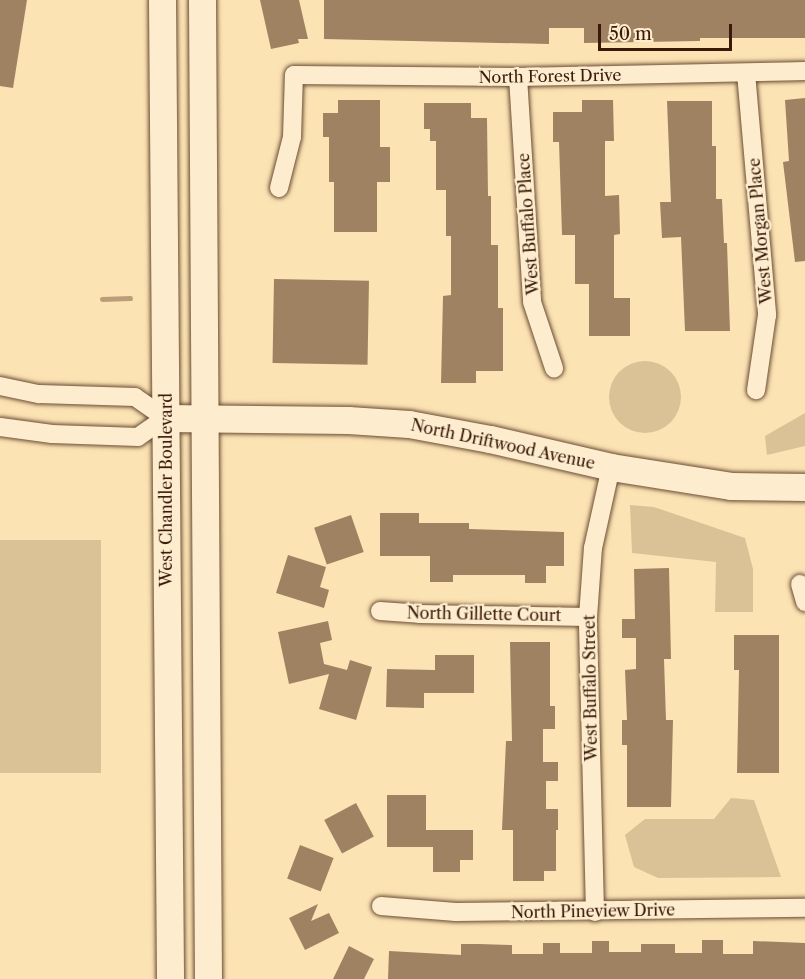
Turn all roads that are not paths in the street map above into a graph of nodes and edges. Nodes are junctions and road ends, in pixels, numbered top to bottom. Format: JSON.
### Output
{"nodes":[{"id":1,"x":162,"y":0,"type":"edge"},
{"id":2,"x":202,"y":0,"type":"edge"},
{"id":3,"x":805,"y":71,"type":"edge"},
{"id":4,"x":746,"y":73,"type":"junction"},
{"id":5,"x":518,"y":77,"type":"junction"},
{"id":6,"x":279,"y":188,"type":"dead end"},
{"id":7,"x":554,"y":368,"type":"dead end"},
{"id":8,"x":0,"y":386,"type":"edge"},
{"id":9,"x":756,"y":390,"type":"dead end"},
{"id":10,"x":165,"y":418,"type":"junction"},
{"id":11,"x":204,"y":418,"type":"junction"},
{"id":12,"x":0,"y":427,"type":"edge"},
{"id":13,"x":611,"y":467,"type":"junction"},
{"id":14,"x":805,"y":487,"type":"edge"},
{"id":15,"x":380,"y":611,"type":"dead end"},
{"id":16,"x":588,"y":617,"type":"junction"},
{"id":17,"x":381,"y":906,"type":"dead end"},
{"id":18,"x":805,"y":908,"type":"edge"},
{"id":19,"x":595,"y":912,"type":"junction"},
{"id":20,"x":170,"y":979,"type":"edge"},
{"id":21,"x":208,"y":979,"type":"edge"}],
"edges":[{"from":1,"to":10,"type":"main road","name":"West Chandler Boulevard"},
{"from":2,"to":11,"type":"main road"},
{"from":3,"to":4,"type":"street","name":"North Forest Drive"},
{"from":4,"to":5,"type":"street","name":"North Forest Drive"},
{"from":4,"to":9,"type":"street","name":"West Morgan Place"},
{"from":5,"to":6,"type":"street","name":"North Forest Drive"},
{"from":5,"to":7,"type":"street","name":"West Buffalo Place"},
{"from":8,"to":10,"type":"street"},
{"from":10,"to":11,"type":"main road","name":"North Driftwood Avenue"},
{"from":10,"to":12,"type":"street"},
{"from":10,"to":20,"type":"main road","name":"West Chandler Boulevard"},
{"from":11,"to":13,"type":"main road","name":"North Driftwood Avenue"},
{"from":11,"to":21,"type":"main road"},
{"from":13,"to":14,"type":"main road","name":"North Driftwood Avenue"},
{"from":13,"to":16,"type":"street","name":"West Buffalo Street"},
{"from":15,"to":16,"type":"street","name":"North Gillette Court"},
{"from":16,"to":19,"type":"street","name":"West Buffalo Street"},
{"from":17,"to":19,"type":"street","name":"North Pineview Drive"},
{"from":18,"to":19,"type":"street","name":"North Pineview Drive"}]}
